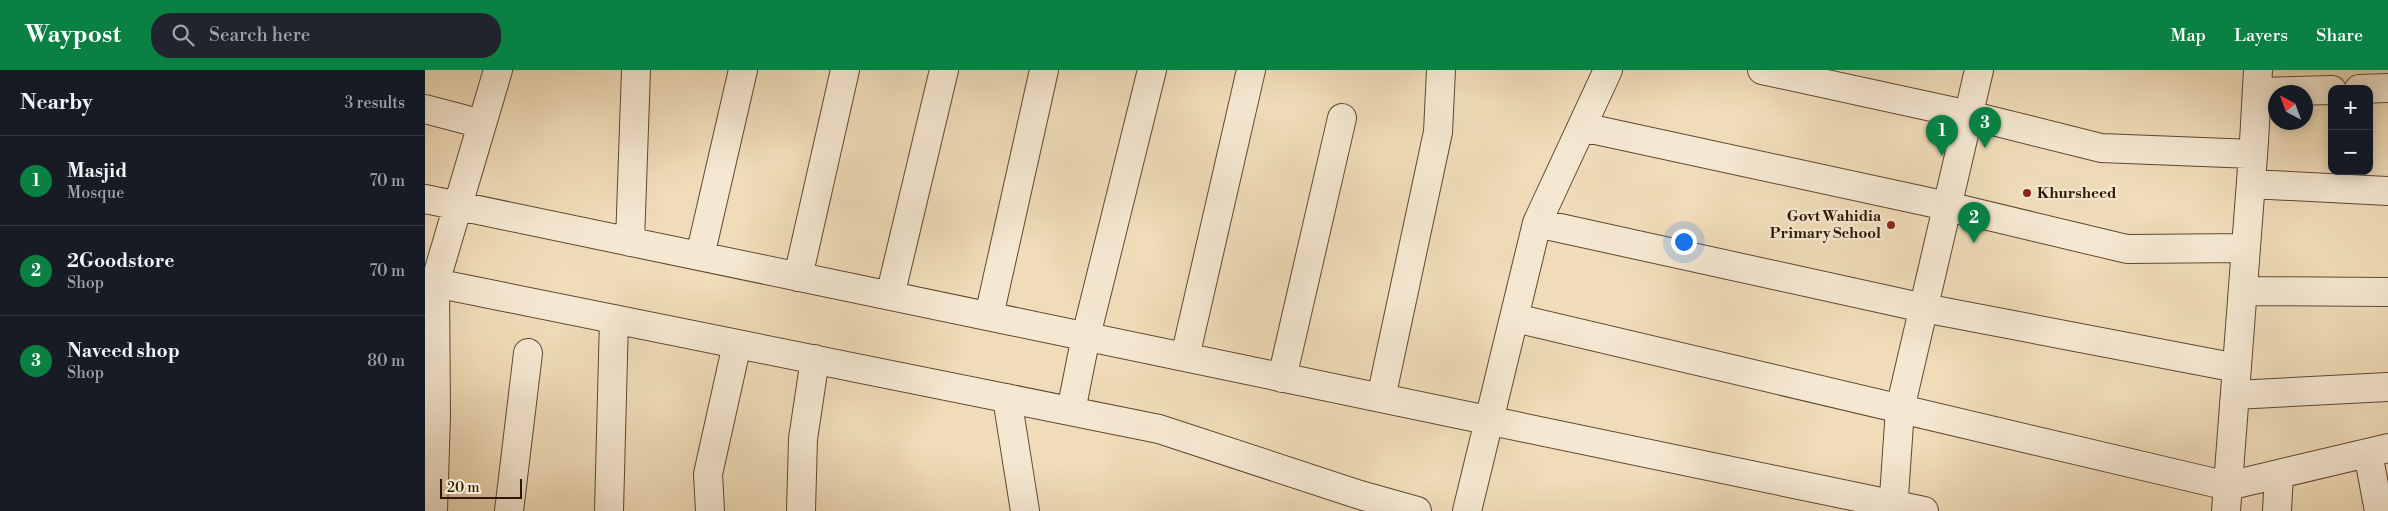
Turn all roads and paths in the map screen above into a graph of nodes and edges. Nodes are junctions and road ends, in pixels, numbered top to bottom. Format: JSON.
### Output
{"nodes":[{"id":1,"x":498,"y":70,"type":"edge"},
{"id":2,"x":636,"y":70,"type":"edge"},
{"id":3,"x":743,"y":70,"type":"edge"},
{"id":4,"x":845,"y":70,"type":"edge"},
{"id":5,"x":943,"y":70,"type":"edge"},
{"id":6,"x":1045,"y":70,"type":"edge"},
{"id":7,"x":1152,"y":70,"type":"edge"},
{"id":8,"x":1251,"y":70,"type":"edge"},
{"id":9,"x":1441,"y":70,"type":"edge"},
{"id":10,"x":1608,"y":70,"type":"edge"},
{"id":11,"x":1762,"y":70,"type":"edge"},
{"id":12,"x":1979,"y":70,"type":"edge"},
{"id":13,"x":2257,"y":81,"type":"edge"},
{"id":14,"x":2388,"y":88,"type":"edge"},
{"id":15,"x":2373,"y":89,"type":"edge"},
{"id":16,"x":2328,"y":90,"type":"edge"},
{"id":17,"x":425,"y":109,"type":"edge"},
{"id":18,"x":1969,"y":115,"type":"junction"},
{"id":19,"x":1342,"y":118,"type":"dead end"},
{"id":20,"x":482,"y":124,"type":"junction"},
{"id":21,"x":1582,"y":127,"type":"junction"},
{"id":22,"x":2253,"y":154,"type":"junction"},
{"id":23,"x":2251,"y":184,"type":"junction"},
{"id":24,"x":2388,"y":191,"type":"edge"},
{"id":25,"x":425,"y":199,"type":"edge"},
{"id":26,"x":457,"y":206,"type":"junction"},
{"id":27,"x":1947,"y":206,"type":"junction"},
{"id":28,"x":1537,"y":223,"type":"junction"},
{"id":29,"x":630,"y":242,"type":"junction"},
{"id":30,"x":2246,"y":248,"type":"junction"},
{"id":31,"x":700,"y":256,"type":"junction"},
{"id":32,"x":797,"y":277,"type":"junction"},
{"id":33,"x":430,"y":282,"type":"edge"},
{"id":34,"x":2243,"y":290,"type":"junction"},
{"id":35,"x":2388,"y":292,"type":"edge"},
{"id":36,"x":890,"y":296,"type":"junction"},
{"id":37,"x":1923,"y":308,"type":"junction"},
{"id":38,"x":989,"y":316,"type":"junction"},
{"id":39,"x":1515,"y":318,"type":"junction"},
{"id":40,"x":614,"y":319,"type":"junction"},
{"id":41,"x":1086,"y":336,"type":"junction"},
{"id":42,"x":737,"y":344,"type":"junction"},
{"id":43,"x":527,"y":354,"type":"dead end"},
{"id":44,"x":1185,"y":357,"type":"junction"},
{"id":45,"x":815,"y":360,"type":"junction"},
{"id":46,"x":2237,"y":368,"type":"junction"},
{"id":47,"x":1282,"y":378,"type":"junction"},
{"id":48,"x":2388,"y":387,"type":"edge"},
{"id":49,"x":2235,"y":395,"type":"junction"},
{"id":50,"x":1007,"y":398,"type":"junction"},
{"id":51,"x":1381,"y":398,"type":"junction"},
{"id":52,"x":1900,"y":409,"type":"junction"},
{"id":53,"x":1071,"y":411,"type":"junction"},
{"id":54,"x":431,"y":416,"type":"edge"},
{"id":55,"x":1491,"y":421,"type":"junction"},
{"id":56,"x":2378,"y":451,"type":"edge"},
{"id":57,"x":2279,"y":474,"type":"junction"},
{"id":58,"x":2227,"y":498,"type":"edge"},
{"id":59,"x":1362,"y":503,"type":"edge"},
{"id":60,"x":1894,"y":508,"type":"edge"},
{"id":61,"x":433,"y":511,"type":"edge"},
{"id":62,"x":509,"y":511,"type":"edge"},
{"id":63,"x":609,"y":511,"type":"edge"},
{"id":64,"x":710,"y":511,"type":"edge"},
{"id":65,"x":801,"y":511,"type":"edge"},
{"id":66,"x":1025,"y":511,"type":"edge"},
{"id":67,"x":1417,"y":511,"type":"edge"},
{"id":68,"x":1467,"y":511,"type":"edge"},
{"id":69,"x":1924,"y":511,"type":"edge"},
{"id":70,"x":2277,"y":511,"type":"edge"},
{"id":71,"x":2379,"y":511,"type":"edge"}],
"edges":[{"from":1,"to":20,"type":"street"},
{"from":2,"to":29,"type":"street"},
{"from":3,"to":31,"type":"street"},
{"from":4,"to":32,"type":"street"},
{"from":5,"to":36,"type":"street"},
{"from":6,"to":38,"type":"street"},
{"from":7,"to":41,"type":"street"},
{"from":8,"to":44,"type":"street"},
{"from":9,"to":51,"type":"street"},
{"from":10,"to":21,"type":"street"},
{"from":11,"to":18,"type":"street"},
{"from":12,"to":18,"type":"street"},
{"from":13,"to":16,"type":"street"},
{"from":13,"to":22,"type":"street"},
{"from":14,"to":15,"type":"street"},
{"from":17,"to":20,"type":"street"},
{"from":18,"to":22,"type":"street"},
{"from":18,"to":27,"type":"street"},
{"from":19,"to":47,"type":"street"},
{"from":20,"to":26,"type":"street"},
{"from":21,"to":27,"type":"street"},
{"from":21,"to":28,"type":"street"},
{"from":22,"to":23,"type":"street"},
{"from":23,"to":24,"type":"street"},
{"from":23,"to":30,"type":"street"},
{"from":25,"to":26,"type":"street"},
{"from":26,"to":29,"type":"street"},
{"from":26,"to":33,"type":"street"},
{"from":27,"to":30,"type":"street"},
{"from":27,"to":37,"type":"street"},
{"from":28,"to":37,"type":"street"},
{"from":28,"to":39,"type":"street"},
{"from":29,"to":31,"type":"street"},
{"from":30,"to":34,"type":"street"},
{"from":31,"to":32,"type":"street"},
{"from":32,"to":36,"type":"street"},
{"from":33,"to":40,"type":"street"},
{"from":33,"to":54,"type":"street"},
{"from":34,"to":35,"type":"street"},
{"from":34,"to":46,"type":"street"},
{"from":36,"to":38,"type":"street"},
{"from":37,"to":46,"type":"street"},
{"from":37,"to":52,"type":"street"},
{"from":38,"to":41,"type":"street"},
{"from":39,"to":52,"type":"street"},
{"from":39,"to":55,"type":"street"},
{"from":40,"to":42,"type":"street"},
{"from":40,"to":63,"type":"street"},
{"from":41,"to":44,"type":"street"},
{"from":41,"to":53,"type":"street"},
{"from":42,"to":45,"type":"street"},
{"from":42,"to":64,"type":"street"},
{"from":43,"to":62,"type":"street"},
{"from":44,"to":47,"type":"street"},
{"from":45,"to":50,"type":"street"},
{"from":45,"to":65,"type":"street"},
{"from":46,"to":49,"type":"street"},
{"from":47,"to":51,"type":"street"},
{"from":48,"to":49,"type":"street"},
{"from":49,"to":58,"type":"street"},
{"from":50,"to":53,"type":"street"},
{"from":50,"to":66,"type":"street"},
{"from":51,"to":55,"type":"street"},
{"from":52,"to":58,"type":"street"},
{"from":52,"to":60,"type":"street"},
{"from":53,"to":59,"type":"street"},
{"from":54,"to":61,"type":"street"},
{"from":55,"to":60,"type":"street"},
{"from":55,"to":68,"type":"street"},
{"from":56,"to":57,"type":"street"},
{"from":56,"to":71,"type":"street"},
{"from":57,"to":58,"type":"street"},
{"from":57,"to":70,"type":"street"},
{"from":59,"to":67,"type":"street"},
{"from":60,"to":69,"type":"street"}]}
